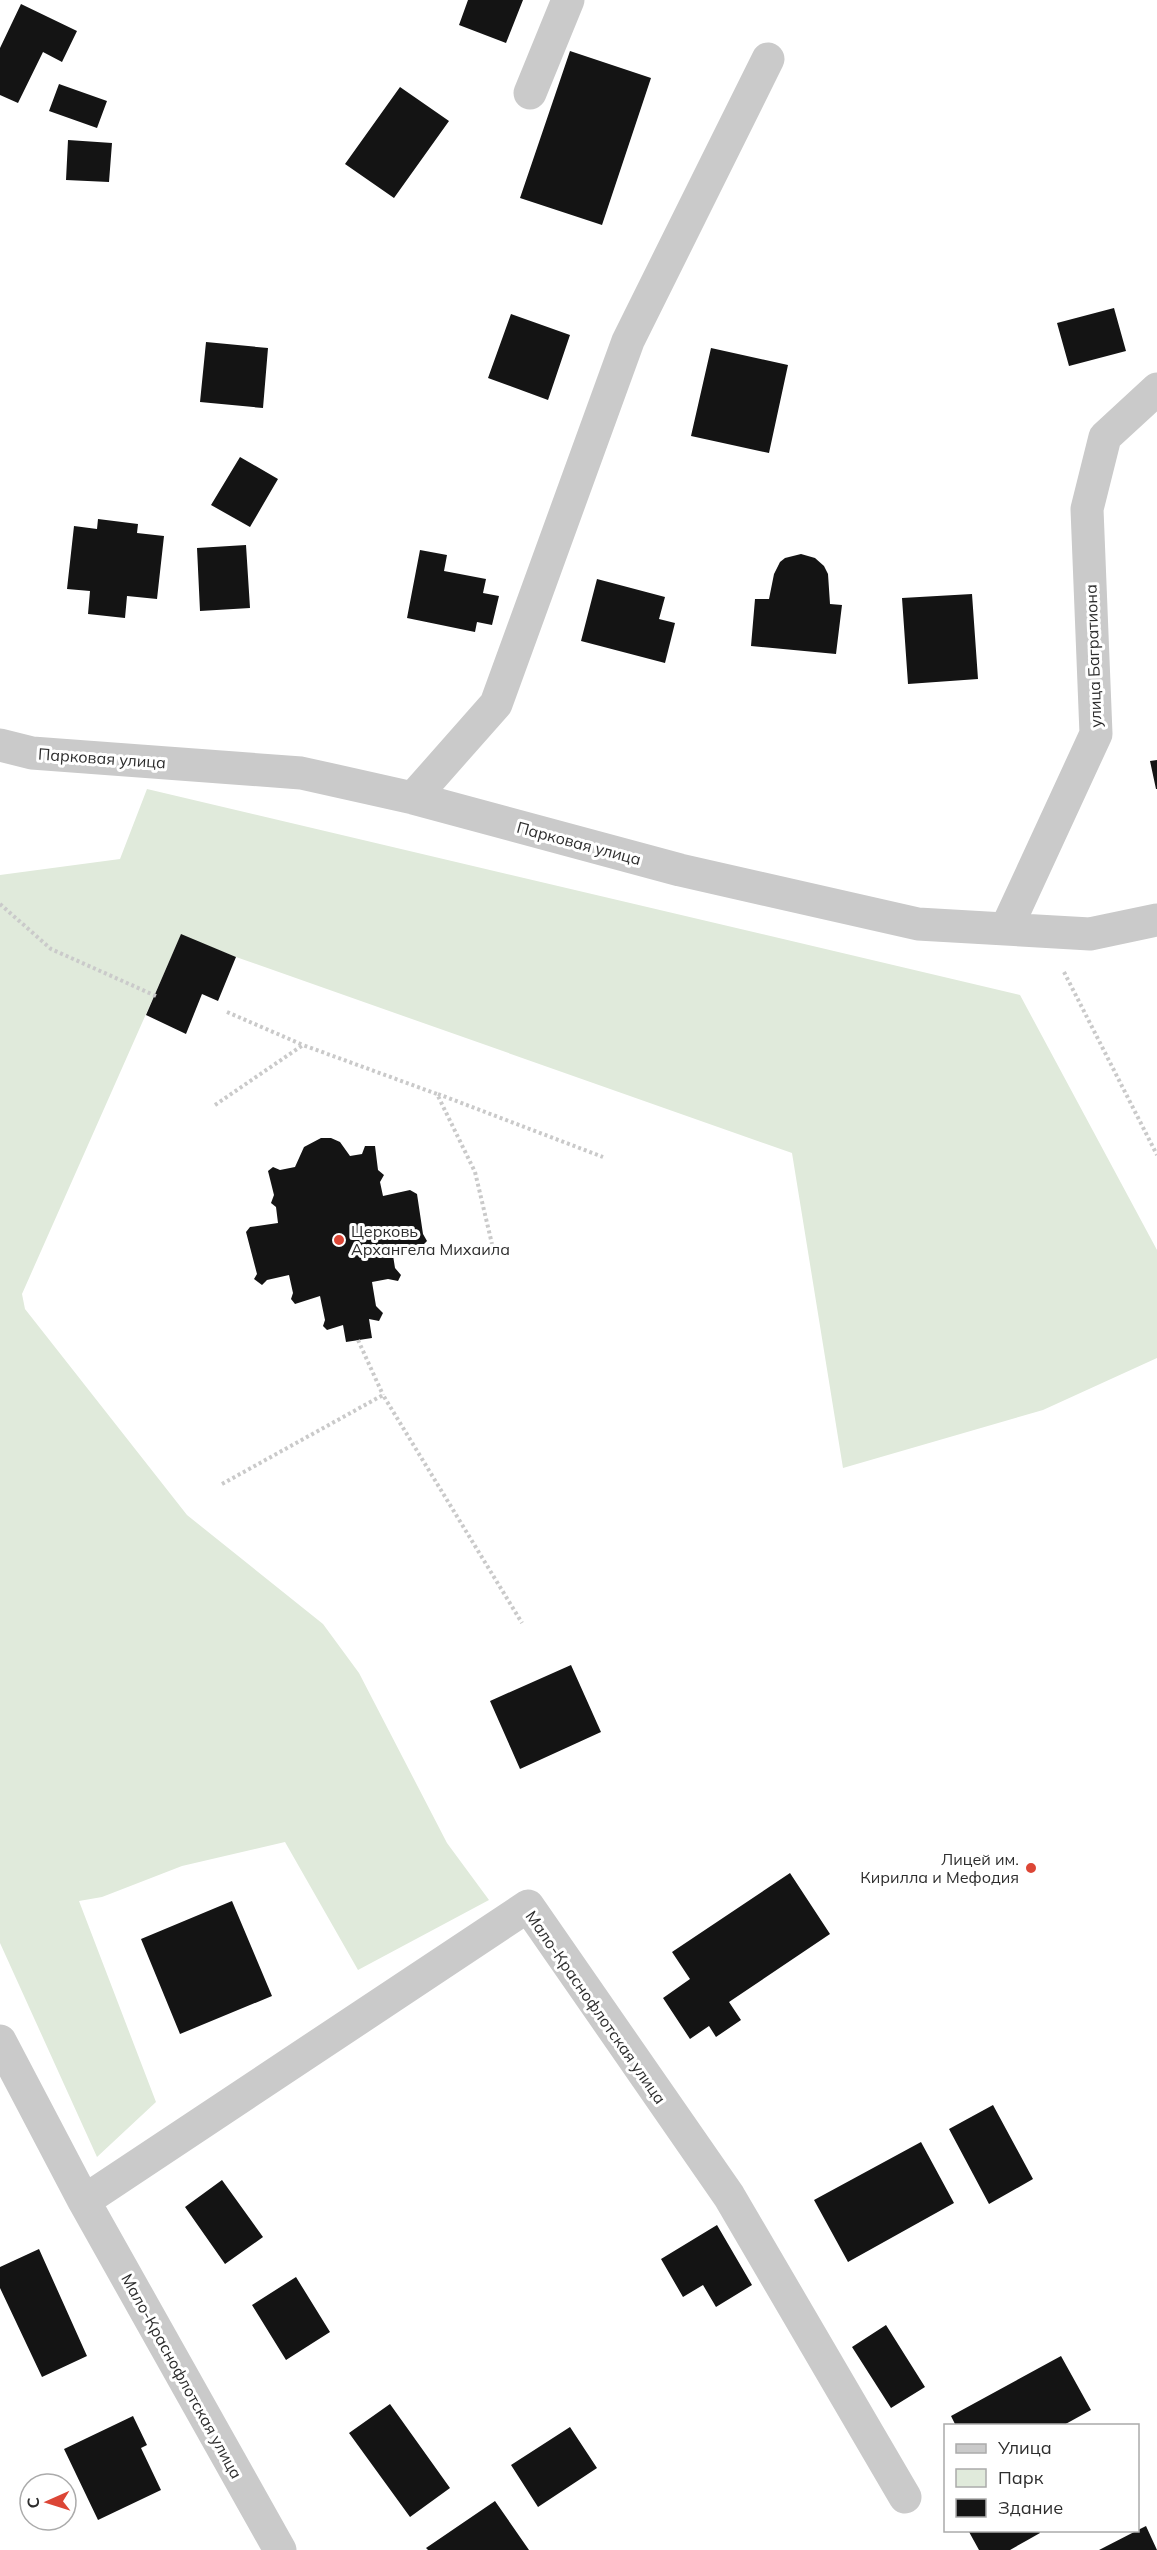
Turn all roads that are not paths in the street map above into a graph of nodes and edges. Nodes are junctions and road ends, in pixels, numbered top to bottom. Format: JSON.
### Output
{"nodes":[{"id":1,"x":568,"y":0,"type":"edge"},
{"id":2,"x":768,"y":59,"type":"dead end"},
{"id":3,"x":530,"y":93,"type":"dead end"},
{"id":4,"x":1157,"y":389,"type":"edge"},
{"id":5,"x":0,"y":745,"type":"edge"},
{"id":6,"x":412,"y":798,"type":"junction"},
{"id":7,"x":1157,"y":920,"type":"edge"},
{"id":8,"x":1006,"y":929,"type":"junction"},
{"id":9,"x":0,"y":2041,"type":"edge"},
{"id":10,"x":84,"y":2201,"type":"junction"},
{"id":11,"x":905,"y":2497,"type":"dead end"},
{"id":12,"x":280,"y":2550,"type":"edge"}],
"edges":[{"from":1,"to":3,"type":"street"},
{"from":2,"to":6,"type":"street"},
{"from":4,"to":8,"type":"street","name":"улица Багратиона"},
{"from":5,"to":6,"type":"street","name":"Парковая улица"},
{"from":6,"to":8,"type":"street","name":"Парковая улица"},
{"from":7,"to":8,"type":"street","name":"Парковая улица"},
{"from":9,"to":10,"type":"street","name":"Мало-Краснофлотская улица"},
{"from":10,"to":11,"type":"street","name":"Мало-Краснофлотская улица"},
{"from":10,"to":12,"type":"street","name":"Мало-Краснофлотская улица"}]}
